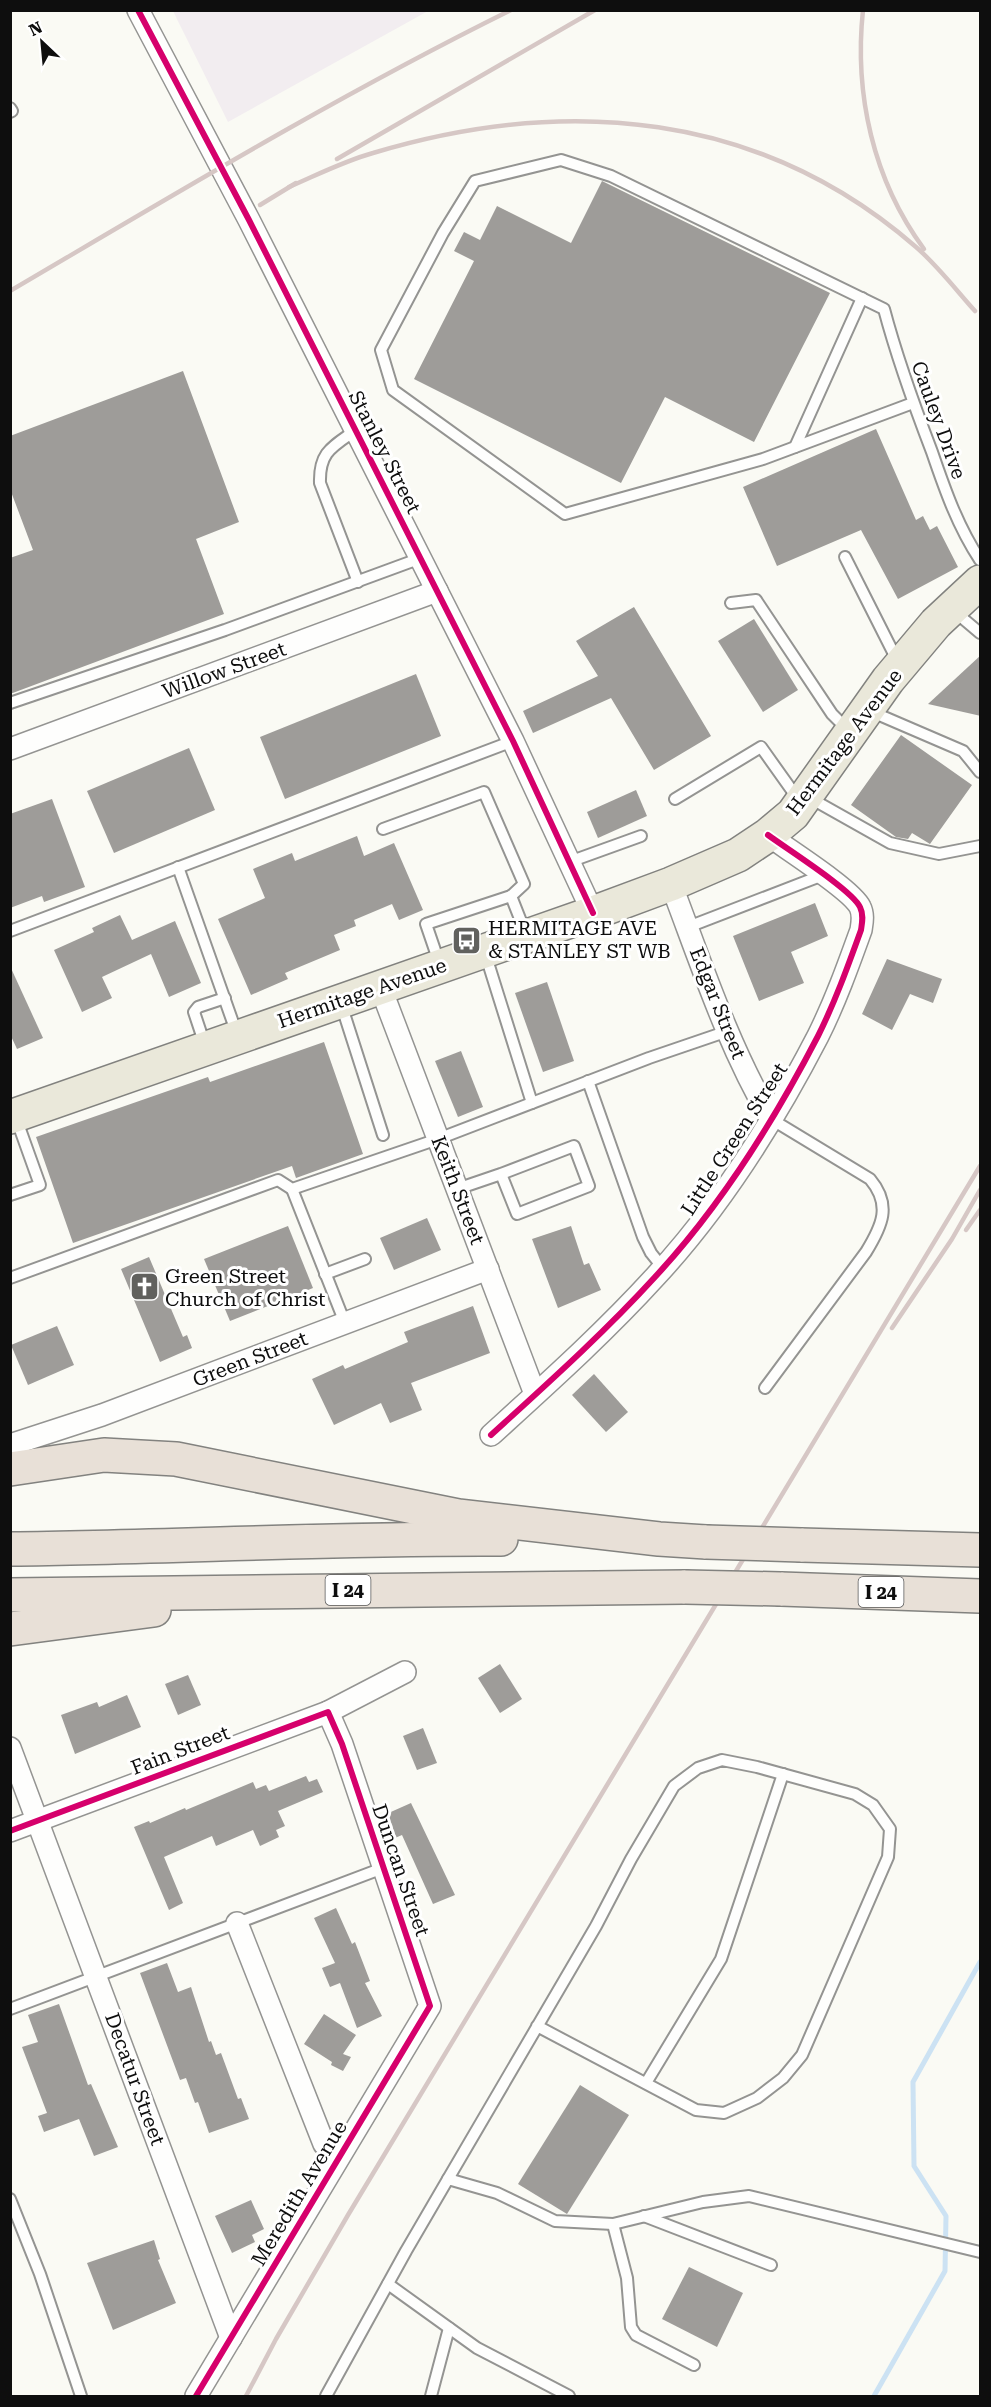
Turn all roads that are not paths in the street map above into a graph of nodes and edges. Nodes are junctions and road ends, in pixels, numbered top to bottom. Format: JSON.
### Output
{"nodes":[{"id":1,"x":138,"y":10,"type":"edge"},
{"id":2,"x":862,"y":298,"type":"junction"},
{"id":3,"x":913,"y":402,"type":"junction"},
{"id":4,"x":356,"y":430,"type":"junction"},
{"id":5,"x":795,"y":447,"type":"junction"},
{"id":6,"x":845,"y":557,"type":"dead end"},
{"id":7,"x":421,"y":558,"type":"junction"},
{"id":8,"x":981,"y":560,"type":"edge"},
{"id":9,"x":358,"y":582,"type":"junction"},
{"id":10,"x":981,"y":582,"type":"edge"},
{"id":11,"x":437,"y":591,"type":"junction"},
{"id":12,"x":731,"y":603,"type":"dead end"},
{"id":13,"x":952,"y":609,"type":"junction"},
{"id":14,"x":981,"y":633,"type":"edge"},
{"id":15,"x":900,"y":666,"type":"junction"},
{"id":16,"x":10,"y":703,"type":"edge"},
{"id":17,"x":859,"y":722,"type":"junction"},
{"id":18,"x":513,"y":741,"type":"junction"},
{"id":19,"x":10,"y":749,"type":"edge"},
{"id":20,"x":981,"y":772,"type":"edge"},
{"id":21,"x":675,"y":799,"type":"dead end"},
{"id":22,"x":804,"y":800,"type":"junction"},
{"id":23,"x":382,"y":829,"type":"dead end"},
{"id":24,"x":768,"y":835,"type":"junction"},
{"id":25,"x":641,"y":836,"type":"dead end"},
{"id":26,"x":981,"y":846,"type":"edge"},
{"id":27,"x":569,"y":862,"type":"junction"},
{"id":28,"x":178,"y":867,"type":"junction"},
{"id":29,"x":824,"y":875,"type":"junction"},
{"id":30,"x":671,"y":884,"type":"junction"},
{"id":31,"x":511,"y":896,"type":"junction"},
{"id":32,"x":592,"y":913,"type":"junction"},
{"id":33,"x":688,"y":927,"type":"junction"},
{"id":34,"x":10,"y":931,"type":"edge"},
{"id":35,"x":526,"y":936,"type":"junction"},
{"id":36,"x":484,"y":950,"type":"junction"},
{"id":37,"x":440,"y":966,"type":"junction"},
{"id":38,"x":380,"y":986,"type":"junction"},
{"id":39,"x":225,"y":998,"type":"junction"},
{"id":40,"x":340,"y":1000,"type":"junction"},
{"id":41,"x":728,"y":1031,"type":"junction"},
{"id":42,"x":238,"y":1037,"type":"junction"},
{"id":43,"x":206,"y":1048,"type":"junction"},
{"id":44,"x":588,"y":1081,"type":"junction"},
{"id":45,"x":532,"y":1103,"type":"junction"},
{"id":46,"x":13,"y":1117,"type":"edge"},
{"id":47,"x":771,"y":1119,"type":"junction"},
{"id":48,"x":383,"y":1135,"type":"dead end"},
{"id":49,"x":438,"y":1139,"type":"junction"},
{"id":50,"x":501,"y":1174,"type":"junction"},
{"id":51,"x":292,"y":1189,"type":"junction"},
{"id":52,"x":457,"y":1189,"type":"junction"},
{"id":53,"x":10,"y":1195,"type":"edge"},
{"id":54,"x":365,"y":1259,"type":"dead end"},
{"id":55,"x":663,"y":1268,"type":"junction"},
{"id":56,"x":488,"y":1269,"type":"junction"},
{"id":57,"x":325,"y":1274,"type":"junction"},
{"id":58,"x":10,"y":1278,"type":"edge"},
{"id":59,"x":345,"y":1323,"type":"junction"},
{"id":60,"x":765,"y":1388,"type":"dead end"},
{"id":61,"x":535,"y":1394,"type":"junction"},
{"id":62,"x":491,"y":1435,"type":"dead end"},
{"id":63,"x":10,"y":1445,"type":"edge"},
{"id":64,"x":10,"y":1469,"type":"edge"},
{"id":65,"x":659,"y":1539,"type":"junction"},
{"id":66,"x":10,"y":1549,"type":"edge"},
{"id":67,"x":981,"y":1550,"type":"edge"},
{"id":68,"x":310,"y":1590,"type":"junction"},
{"id":69,"x":10,"y":1595,"type":"edge"},
{"id":70,"x":981,"y":1596,"type":"edge"},
{"id":71,"x":10,"y":1629,"type":"edge"},
{"id":72,"x":405,"y":1672,"type":"dead end"},
{"id":73,"x":328,"y":1712,"type":"junction"},
{"id":74,"x":10,"y":1748,"type":"edge"},
{"id":75,"x":783,"y":1774,"type":"junction"},
{"id":76,"x":38,"y":1821,"type":"junction"},
{"id":77,"x":10,"y":1831,"type":"edge"},
{"id":78,"x":383,"y":1868,"type":"junction"},
{"id":79,"x":237,"y":1923,"type":"junction"},
{"id":80,"x":96,"y":1975,"type":"junction"},
{"id":81,"x":430,"y":2006,"type":"joint"},
{"id":82,"x":10,"y":2009,"type":"edge"},
{"id":83,"x":537,"y":2026,"type":"junction"},
{"id":84,"x":646,"y":2083,"type":"junction"},
{"id":85,"x":324,"y":2144,"type":"dead end"},
{"id":86,"x":448,"y":2180,"type":"junction"},
{"id":87,"x":10,"y":2199,"type":"edge"},
{"id":88,"x":644,"y":2216,"type":"junction"},
{"id":89,"x":613,"y":2223,"type":"junction"},
{"id":90,"x":981,"y":2252,"type":"edge"},
{"id":91,"x":771,"y":2265,"type":"dead end"},
{"id":92,"x":388,"y":2284,"type":"junction"},
{"id":93,"x":449,"y":2328,"type":"junction"},
{"id":94,"x":231,"y":2338,"type":"junction"},
{"id":95,"x":694,"y":2365,"type":"dead end"},
{"id":96,"x":563,"y":2395,"type":"edge"},
{"id":97,"x":81,"y":2397,"type":"edge"},
{"id":98,"x":196,"y":2397,"type":"edge"},
{"id":99,"x":326,"y":2397,"type":"edge"},
{"id":100,"x":431,"y":2397,"type":"edge"}],
"edges":[{"from":1,"to":4,"type":"street","name":"Stanley Street"},
{"from":2,"to":3,"type":"lane","name":"Cauley Drive"},
{"from":2,"to":5,"type":"lane"},
{"from":2,"to":5,"type":"lane","name":"Cauley Drive"},
{"from":3,"to":5,"type":"lane"},
{"from":3,"to":8,"type":"lane","name":"Cauley Drive"},
{"from":4,"to":7,"type":"street","name":"Stanley Street"},
{"from":4,"to":9,"type":"lane"},
{"from":6,"to":15,"type":"lane"},
{"from":7,"to":9,"type":"lane"},
{"from":7,"to":11,"type":"street","name":"Stanley Street"},
{"from":9,"to":16,"type":"lane"},
{"from":10,"to":13,"type":"main road","name":"Hermitage Avenue"},
{"from":11,"to":18,"type":"street","name":"Stanley Street"},
{"from":11,"to":19,"type":"street","name":"Willow Street"},
{"from":12,"to":17,"type":"lane"},
{"from":13,"to":14,"type":"lane"},
{"from":13,"to":15,"type":"main road","name":"Hermitage Avenue"},
{"from":15,"to":17,"type":"main road","name":"Hermitage Avenue"},
{"from":17,"to":20,"type":"lane"},
{"from":17,"to":22,"type":"main road","name":"Hermitage Avenue"},
{"from":18,"to":27,"type":"street","name":"Stanley Street"},
{"from":18,"to":28,"type":"lane"},
{"from":21,"to":22,"type":"lane"},
{"from":22,"to":24,"type":"main road","name":"Hermitage Avenue"},
{"from":22,"to":26,"type":"lane"},
{"from":23,"to":31,"type":"lane"},
{"from":24,"to":29,"type":"street","name":"Little Green Street"},
{"from":24,"to":30,"type":"main road","name":"Hermitage Avenue"},
{"from":25,"to":27,"type":"lane"},
{"from":27,"to":32,"type":"street","name":"Stanley Street"},
{"from":28,"to":34,"type":"lane"},
{"from":28,"to":39,"type":"lane"},
{"from":29,"to":33,"type":"lane"},
{"from":29,"to":47,"type":"street","name":"Little Green Street"},
{"from":30,"to":32,"type":"main road","name":"Hermitage Avenue"},
{"from":30,"to":33,"type":"street","name":"Edgar Street"},
{"from":31,"to":35,"type":"lane"},
{"from":31,"to":37,"type":"lane"},
{"from":32,"to":35,"type":"main road","name":"Hermitage Avenue"},
{"from":33,"to":41,"type":"street","name":"Edgar Street"},
{"from":35,"to":36,"type":"main road","name":"Hermitage Avenue"},
{"from":36,"to":37,"type":"main road","name":"Hermitage Avenue"},
{"from":36,"to":45,"type":"lane"},
{"from":37,"to":38,"type":"main road","name":"Hermitage Avenue"},
{"from":38,"to":40,"type":"main road","name":"Hermitage Avenue"},
{"from":38,"to":49,"type":"street","name":"Keith Street"},
{"from":39,"to":42,"type":"lane"},
{"from":39,"to":43,"type":"lane"},
{"from":40,"to":42,"type":"main road","name":"Hermitage Avenue"},
{"from":40,"to":48,"type":"lane"},
{"from":41,"to":44,"type":"lane"},
{"from":41,"to":47,"type":"street","name":"Edgar Street"},
{"from":42,"to":43,"type":"main road","name":"Hermitage Avenue"},
{"from":43,"to":46,"type":"main road","name":"Hermitage Avenue"},
{"from":44,"to":45,"type":"lane"},
{"from":44,"to":55,"type":"lane"},
{"from":45,"to":49,"type":"lane"},
{"from":46,"to":53,"type":"lane"},
{"from":47,"to":55,"type":"street","name":"Little Green Street"},
{"from":47,"to":60,"type":"lane"},
{"from":49,"to":51,"type":"lane"},
{"from":49,"to":52,"type":"street","name":"Keith Street"},
{"from":50,"to":50,"type":"lane"},
{"from":50,"to":52,"type":"lane"},
{"from":51,"to":57,"type":"lane"},
{"from":51,"to":58,"type":"lane"},
{"from":52,"to":56,"type":"street","name":"Keith Street"},
{"from":54,"to":57,"type":"lane"},
{"from":55,"to":61,"type":"street","name":"Little Green Street"},
{"from":56,"to":59,"type":"street","name":"Green Street"},
{"from":56,"to":61,"type":"street","name":"Keith Street"},
{"from":57,"to":59,"type":"lane"},
{"from":59,"to":63,"type":"street","name":"Green Street"},
{"from":61,"to":62,"type":"street","name":"Little Green Street"},
{"from":64,"to":65,"type":"highway"},
{"from":65,"to":66,"type":"highway","number":"I 24"},
{"from":65,"to":67,"type":"highway","number":"I 24","bridge":true},
{"from":68,"to":69,"type":"highway","number":"I 24"},
{"from":68,"to":70,"type":"highway","number":"I 24","bridge":true},
{"from":68,"to":71,"type":"highway"},
{"from":72,"to":73,"type":"street","name":"Fain Street"},
{"from":73,"to":76,"type":"street","name":"Fain Street"},
{"from":73,"to":78,"type":"street","name":"Duncan Street"},
{"from":74,"to":76,"type":"street"},
{"from":75,"to":83,"type":"lane"},
{"from":75,"to":84,"type":"lane"},
{"from":75,"to":84,"type":"lane"},
{"from":76,"to":77,"type":"street","name":"Fain Street"},
{"from":76,"to":80,"type":"street","name":"Decatur Street"},
{"from":78,"to":79,"type":"lane"},
{"from":78,"to":81,"type":"street","name":"Duncan Street"},
{"from":79,"to":80,"type":"lane"},
{"from":79,"to":85,"type":"street"},
{"from":80,"to":82,"type":"lane"},
{"from":80,"to":94,"type":"street","name":"Decatur Street"},
{"from":81,"to":94,"type":"street","name":"Meredith Avenue"},
{"from":83,"to":84,"type":"lane"},
{"from":83,"to":86,"type":"lane"},
{"from":86,"to":89,"type":"lane"},
{"from":86,"to":92,"type":"lane"},
{"from":87,"to":97,"type":"lane"},
{"from":88,"to":89,"type":"lane"},
{"from":88,"to":90,"type":"lane"},
{"from":88,"to":91,"type":"lane"},
{"from":89,"to":95,"type":"lane"},
{"from":92,"to":93,"type":"lane"},
{"from":92,"to":99,"type":"lane"},
{"from":93,"to":96,"type":"lane"},
{"from":93,"to":100,"type":"lane"},
{"from":94,"to":98,"type":"street","name":"Meredith Avenue"}]}
